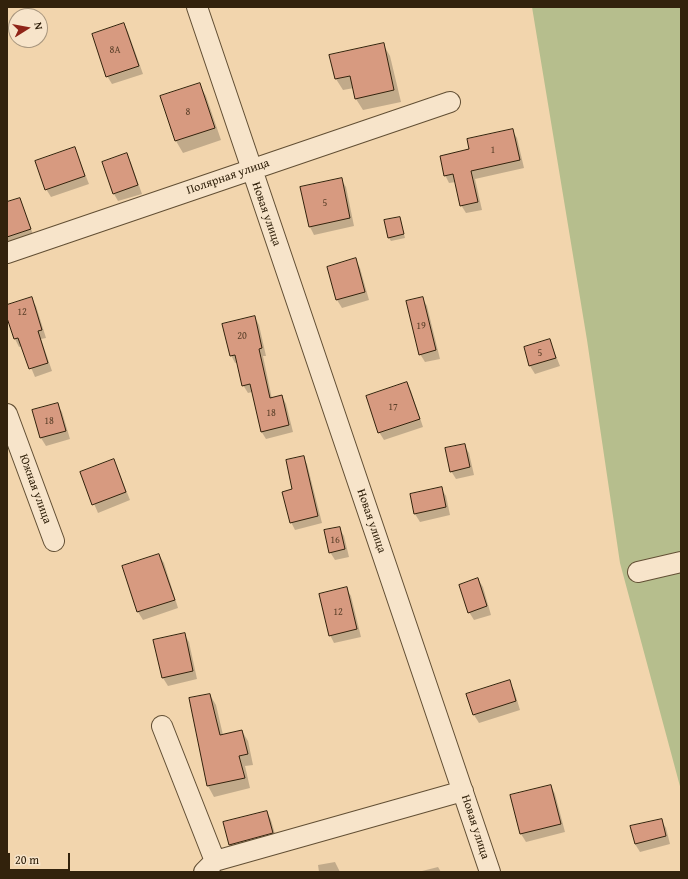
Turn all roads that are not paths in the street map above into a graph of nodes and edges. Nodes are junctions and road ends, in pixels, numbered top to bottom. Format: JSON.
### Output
{"nodes":[{"id":1,"x":197,"y":7,"type":"edge"},
{"id":2,"x":450,"y":102,"type":"dead end"},
{"id":3,"x":251,"y":170,"type":"junction"},
{"id":4,"x":7,"y":252,"type":"edge"},
{"id":5,"x":7,"y":414,"type":"edge"},
{"id":6,"x":54,"y":541,"type":"dead end"},
{"id":7,"x":681,"y":562,"type":"edge"},
{"id":8,"x":638,"y":572,"type":"dead end"},
{"id":9,"x":162,"y":726,"type":"dead end"},
{"id":10,"x":463,"y":792,"type":"junction"},
{"id":11,"x":209,"y":866,"type":"edge"},
{"id":12,"x":490,"y":872,"type":"edge"}],
"edges":[{"from":1,"to":3,"type":"street","name":"Новая улица"},
{"from":2,"to":3,"type":"street","name":"Полярная улица"},
{"from":3,"to":4,"type":"street","name":"Полярная улица"},
{"from":3,"to":10,"type":"street","name":"Новая улица"},
{"from":5,"to":6,"type":"street","name":"Южная улица"},
{"from":7,"to":8,"type":"street"},
{"from":9,"to":11,"type":"street"},
{"from":10,"to":11,"type":"street"},
{"from":10,"to":12,"type":"street","name":"Новая улица"}]}
